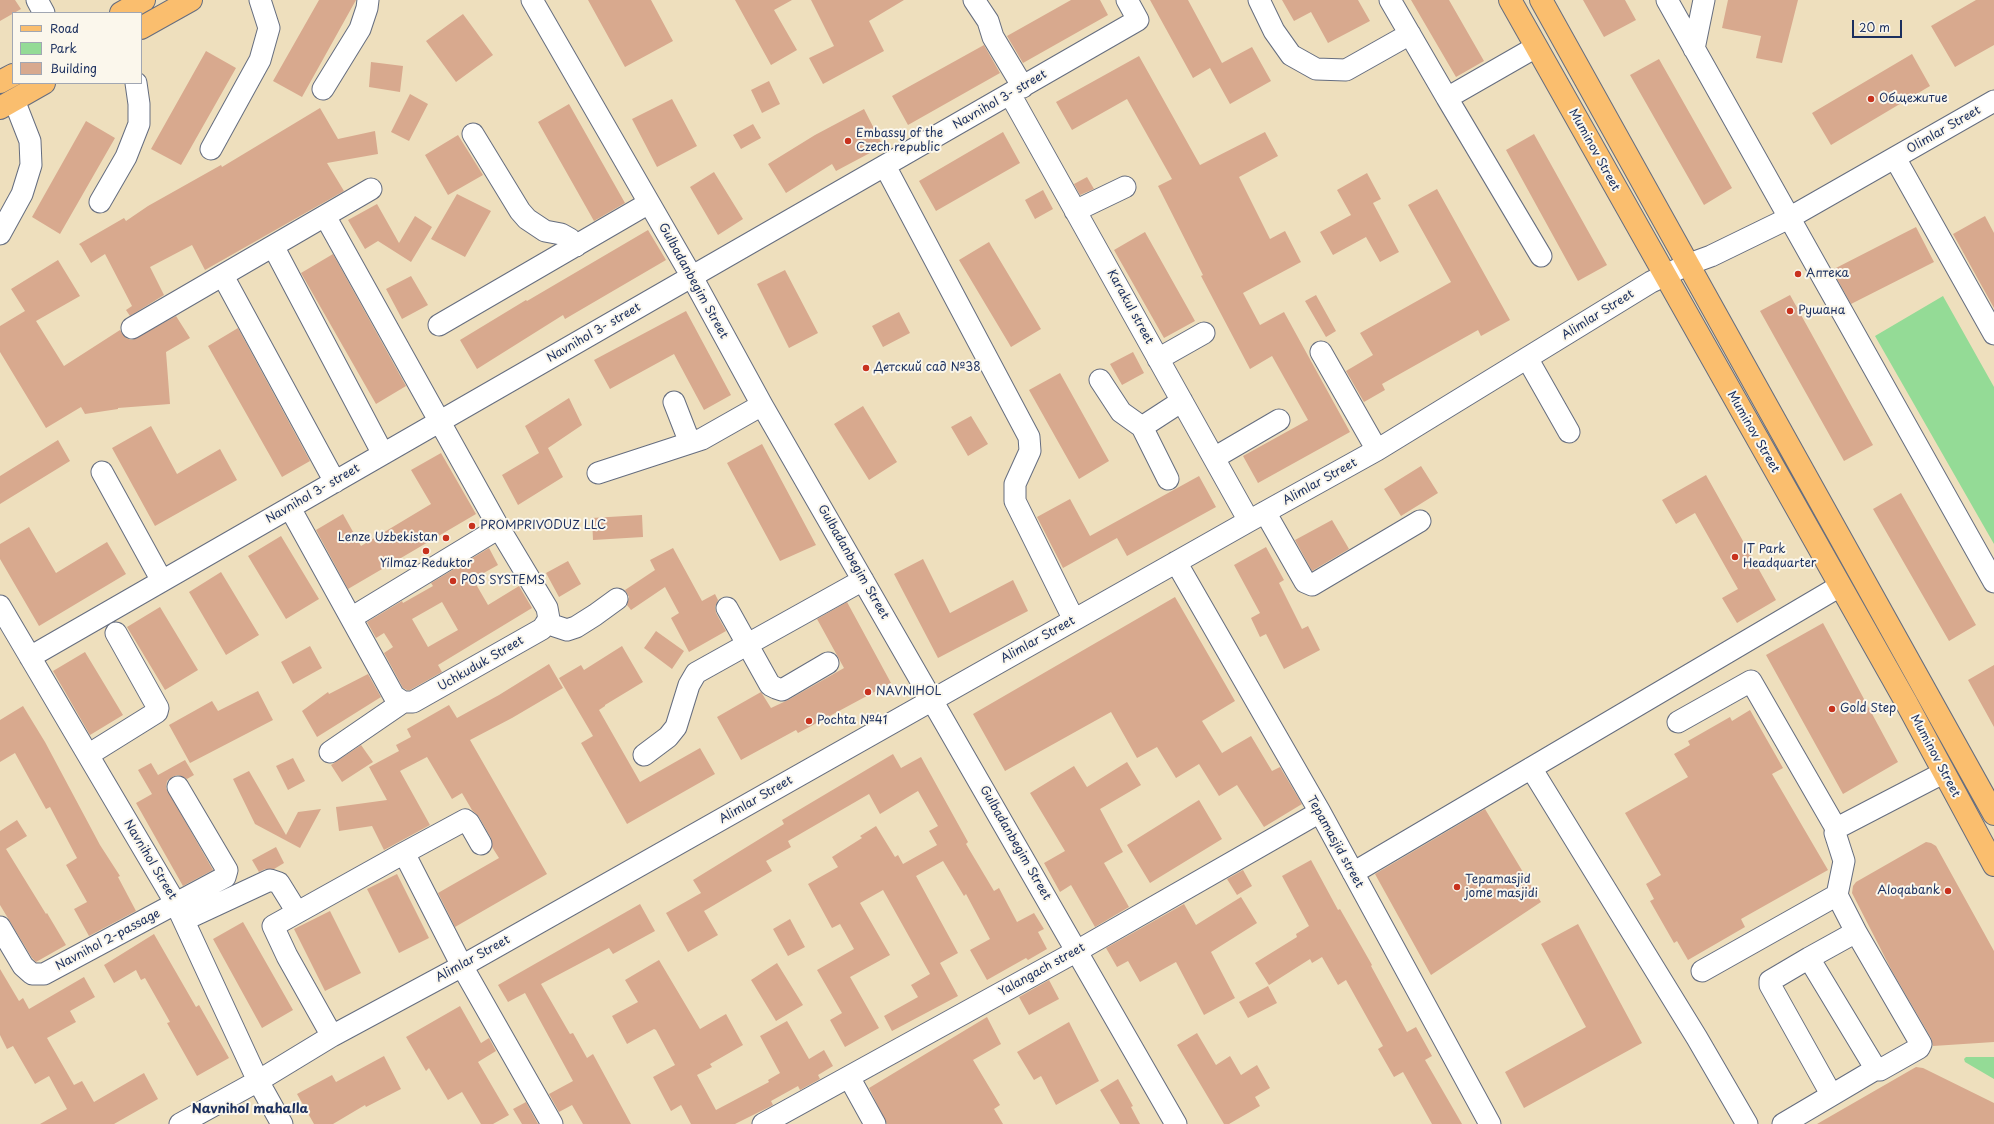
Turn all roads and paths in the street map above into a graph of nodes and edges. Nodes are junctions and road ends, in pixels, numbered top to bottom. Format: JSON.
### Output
{"nodes":[{"id":1,"x":37,"y":0,"type":"edge"},
{"id":2,"x":144,"y":0,"type":"edge"},
{"id":3,"x":191,"y":0,"type":"edge"},
{"id":4,"x":260,"y":0,"type":"edge"},
{"id":5,"x":368,"y":0,"type":"edge"},
{"id":6,"x":532,"y":0,"type":"edge"},
{"id":7,"x":974,"y":0,"type":"edge"},
{"id":8,"x":1127,"y":0,"type":"edge"},
{"id":9,"x":1259,"y":0,"type":"edge"},
{"id":10,"x":1390,"y":0,"type":"edge"},
{"id":11,"x":1510,"y":0,"type":"edge"},
{"id":12,"x":1541,"y":0,"type":"edge"},
{"id":13,"x":1666,"y":0,"type":"edge"},
{"id":14,"x":1704,"y":0,"type":"edge"},
{"id":15,"x":43,"y":12,"type":"edge"},
{"id":16,"x":123,"y":12,"type":"edge"},
{"id":17,"x":142,"y":27,"type":"edge"},
{"id":18,"x":1410,"y":34,"type":"junction"},
{"id":19,"x":1536,"y":47,"type":"junction"},
{"id":20,"x":1694,"y":49,"type":"junction"},
{"id":21,"x":12,"y":76,"type":"edge"},
{"id":22,"x":0,"y":82,"type":"edge"},
{"id":23,"x":42,"y":84,"type":"edge"},
{"id":24,"x":136,"y":84,"type":"edge"},
{"id":25,"x":323,"y":89,"type":"dead end"},
{"id":26,"x":1016,"y":90,"type":"junction"},
{"id":27,"x":1447,"y":98,"type":"junction"},
{"id":28,"x":1994,"y":101,"type":"edge"},
{"id":29,"x":7,"y":104,"type":"edge"},
{"id":30,"x":473,"y":134,"type":"dead end"},
{"id":31,"x":211,"y":149,"type":"dead end"},
{"id":32,"x":1895,"y":158,"type":"junction"},
{"id":33,"x":884,"y":166,"type":"junction"},
{"id":34,"x":1125,"y":187,"type":"dead end"},
{"id":35,"x":371,"y":188,"type":"dead end"},
{"id":36,"x":100,"y":202,"type":"dead end"},
{"id":37,"x":649,"y":203,"type":"junction"},
{"id":38,"x":1075,"y":210,"type":"junction"},
{"id":39,"x":326,"y":216,"type":"junction"},
{"id":40,"x":1789,"y":218,"type":"junction"},
{"id":41,"x":0,"y":234,"type":"edge"},
{"id":42,"x":273,"y":246,"type":"junction"},
{"id":43,"x":576,"y":246,"type":"junction"},
{"id":44,"x":1541,"y":256,"type":"dead end"},
{"id":45,"x":1689,"y":264,"type":"junction"},
{"id":46,"x":1664,"y":275,"type":"junction"},
{"id":47,"x":223,"y":276,"type":"junction"},
{"id":48,"x":692,"y":277,"type":"junction"},
{"id":49,"x":439,"y":325,"type":"dead end"},
{"id":50,"x":132,"y":328,"type":"dead end"},
{"id":51,"x":1204,"y":333,"type":"dead end"},
{"id":52,"x":1994,"y":334,"type":"edge"},
{"id":53,"x":1321,"y":352,"type":"dead end"},
{"id":54,"x":1158,"y":358,"type":"junction"},
{"id":55,"x":1527,"y":358,"type":"junction"},
{"id":56,"x":1100,"y":380,"type":"dead end"},
{"id":57,"x":1182,"y":401,"type":"junction"},
{"id":58,"x":674,"y":402,"type":"dead end"},
{"id":59,"x":762,"y":405,"type":"junction"},
{"id":60,"x":1279,"y":420,"type":"dead end"},
{"id":61,"x":440,"y":421,"type":"junction"},
{"id":62,"x":1142,"y":427,"type":"junction"},
{"id":63,"x":1569,"y":432,"type":"dead end"},
{"id":64,"x":690,"y":443,"type":"junction"},
{"id":65,"x":1377,"y":450,"type":"junction"},
{"id":66,"x":383,"y":454,"type":"junction"},
{"id":67,"x":1214,"y":458,"type":"junction"},
{"id":68,"x":102,"y":472,"type":"dead end"},
{"id":69,"x":598,"y":473,"type":"dead end"},
{"id":70,"x":1168,"y":479,"type":"dead end"},
{"id":71,"x":335,"y":482,"type":"junction"},
{"id":72,"x":290,"y":508,"type":"junction"},
{"id":73,"x":1257,"y":516,"type":"junction"},
{"id":74,"x":1420,"y":521,"type":"dead end"},
{"id":75,"x":499,"y":528,"type":"junction"},
{"id":76,"x":1176,"y":562,"type":"junction"},
{"id":77,"x":863,"y":580,"type":"junction"},
{"id":78,"x":162,"y":581,"type":"junction"},
{"id":79,"x":1994,"y":582,"type":"edge"},
{"id":80,"x":1840,"y":586,"type":"junction"},
{"id":81,"x":617,"y":599,"type":"dead end"},
{"id":82,"x":0,"y":606,"type":"edge"},
{"id":83,"x":727,"y":608,"type":"dead end"},
{"id":84,"x":351,"y":618,"type":"junction"},
{"id":85,"x":1074,"y":620,"type":"junction"},
{"id":86,"x":546,"y":623,"type":"junction"},
{"id":87,"x":116,"y":633,"type":"dead end"},
{"id":88,"x":746,"y":644,"type":"junction"},
{"id":89,"x":30,"y":657,"type":"junction"},
{"id":90,"x":828,"y":663,"type":"dead end"},
{"id":91,"x":932,"y":700,"type":"junction"},
{"id":92,"x":403,"y":702,"type":"junction"},
{"id":93,"x":1678,"y":722,"type":"dead end"},
{"id":94,"x":330,"y":752,"type":"dead end"},
{"id":95,"x":88,"y":755,"type":"junction"},
{"id":96,"x":644,"y":755,"type":"dead end"},
{"id":97,"x":1531,"y":768,"type":"junction"},
{"id":98,"x":1943,"y":773,"type":"junction"},
{"id":99,"x":178,"y":787,"type":"dead end"},
{"id":100,"x":1320,"y":812,"type":"junction"},
{"id":101,"x":1994,"y":814,"type":"edge"},
{"id":102,"x":1836,"y":830,"type":"junction"},
{"id":103,"x":481,"y":844,"type":"dead end"},
{"id":104,"x":404,"y":852,"type":"junction"},
{"id":105,"x":1994,"y":865,"type":"edge"},
{"id":106,"x":1353,"y":873,"type":"junction"},
{"id":107,"x":1837,"y":895,"type":"junction"},
{"id":108,"x":180,"y":912,"type":"junction"},
{"id":109,"x":297,"y":912,"type":"junction"},
{"id":110,"x":0,"y":927,"type":"edge"},
{"id":111,"x":1856,"y":932,"type":"junction"},
{"id":112,"x":1077,"y":951,"type":"junction"},
{"id":113,"x":1810,"y":958,"type":"junction"},
{"id":114,"x":462,"y":966,"type":"junction"},
{"id":115,"x":1702,"y":971,"type":"dead end"},
{"id":116,"x":332,"y":1036,"type":"junction"},
{"id":117,"x":1876,"y":1069,"type":"junction"},
{"id":118,"x":849,"y":1077,"type":"junction"},
{"id":119,"x":258,"y":1081,"type":"junction"},
{"id":120,"x":1831,"y":1094,"type":"junction"},
{"id":121,"x":180,"y":1124,"type":"edge"},
{"id":122,"x":282,"y":1124,"type":"edge"},
{"id":123,"x":552,"y":1124,"type":"edge"},
{"id":124,"x":763,"y":1124,"type":"edge"},
{"id":125,"x":875,"y":1124,"type":"edge"},
{"id":126,"x":1176,"y":1124,"type":"edge"},
{"id":127,"x":1490,"y":1124,"type":"edge"},
{"id":128,"x":1747,"y":1124,"type":"edge"},
{"id":129,"x":1783,"y":1124,"type":"edge"}],
"edges":[{"from":1,"to":15,"type":"street"},
{"from":2,"to":16,"type":"main road"},
{"from":3,"to":17,"type":"main road"},
{"from":4,"to":31,"type":"street"},
{"from":5,"to":25,"type":"street"},
{"from":6,"to":37,"type":"street","name":"Gulbadanbegim Street"},
{"from":7,"to":26,"type":"street","name":"Karakul street"},
{"from":8,"to":26,"type":"street","name":"Navnihol 3- street"},
{"from":9,"to":18,"type":"street"},
{"from":10,"to":18,"type":"street"},
{"from":11,"to":19,"type":"main road","name":"Muminov Street"},
{"from":12,"to":45,"type":"main road","name":"Muminov Street"},
{"from":13,"to":20,"type":"street"},
{"from":14,"to":20,"type":"street"},
{"from":18,"to":27,"type":"street"},
{"from":19,"to":27,"type":"street"},
{"from":19,"to":46,"type":"main road","name":"Muminov Street"},
{"from":20,"to":40,"type":"street"},
{"from":21,"to":22,"type":"main road"},
{"from":23,"to":29,"type":"main road"},
{"from":24,"to":36,"type":"street"},
{"from":26,"to":33,"type":"street","name":"Navnihol 3- street"},
{"from":26,"to":38,"type":"street","name":"Karakul street"},
{"from":27,"to":44,"type":"street"},
{"from":28,"to":32,"type":"street","name":"Olimlar Street"},
{"from":29,"to":41,"type":"street"},
{"from":30,"to":43,"type":"street"},
{"from":32,"to":40,"type":"street","name":"Аlimlar Street"},
{"from":32,"to":52,"type":"street"},
{"from":33,"to":48,"type":"street","name":"Navnihol 3- street"},
{"from":33,"to":85,"type":"street"},
{"from":34,"to":38,"type":"street"},
{"from":35,"to":39,"type":"street"},
{"from":37,"to":43,"type":"street"},
{"from":37,"to":48,"type":"street","name":"Gulbadanbegim Street"},
{"from":38,"to":54,"type":"street","name":"Karakul street"},
{"from":39,"to":42,"type":"street"},
{"from":39,"to":61,"type":"street"},
{"from":40,"to":45,"type":"street","name":"Аlimlar Street"},
{"from":40,"to":79,"type":"street"},
{"from":42,"to":47,"type":"street"},
{"from":42,"to":66,"type":"street"},
{"from":43,"to":49,"type":"street"},
{"from":45,"to":46,"type":"street","name":"Аlimlar Street"},
{"from":45,"to":101,"type":"main road","name":"Muminov Street"},
{"from":46,"to":55,"type":"street","name":"Аlimlar Street"},
{"from":46,"to":80,"type":"main road","name":"Muminov Street"},
{"from":47,"to":50,"type":"street"},
{"from":47,"to":71,"type":"street"},
{"from":48,"to":59,"type":"street","name":"Gulbadanbegim Street"},
{"from":48,"to":61,"type":"street","name":"Navnihol 3- street"},
{"from":51,"to":54,"type":"street"},
{"from":53,"to":65,"type":"street"},
{"from":54,"to":57,"type":"street","name":"Karakul street"},
{"from":55,"to":63,"type":"street"},
{"from":55,"to":65,"type":"street","name":"Аlimlar Street"},
{"from":56,"to":62,"type":"street"},
{"from":57,"to":62,"type":"street"},
{"from":57,"to":67,"type":"street","name":"Karakul street"},
{"from":58,"to":64,"type":"street"},
{"from":59,"to":64,"type":"street"},
{"from":59,"to":77,"type":"street","name":"Gulbadanbegim Street"},
{"from":60,"to":67,"type":"street"},
{"from":61,"to":66,"type":"street","name":"Navnihol 3- street"},
{"from":61,"to":75,"type":"street"},
{"from":62,"to":70,"type":"street"},
{"from":64,"to":69,"type":"street"},
{"from":65,"to":73,"type":"street","name":"Аlimlar Street"},
{"from":66,"to":71,"type":"street","name":"Navnihol 3- street"},
{"from":67,"to":73,"type":"street","name":"Karakul street"},
{"from":68,"to":78,"type":"street"},
{"from":71,"to":72,"type":"street","name":"Navnihol 3- street"},
{"from":72,"to":78,"type":"street","name":"Navnihol 3- street"},
{"from":72,"to":84,"type":"street"},
{"from":73,"to":74,"type":"street","name":"Karakul street"},
{"from":73,"to":76,"type":"street","name":"Аlimlar Street"},
{"from":75,"to":84,"type":"street"},
{"from":75,"to":86,"type":"street"},
{"from":76,"to":85,"type":"street","name":"Аlimlar Street"},
{"from":76,"to":100,"type":"street","name":"Tepamasjid street"},
{"from":77,"to":88,"type":"street"},
{"from":77,"to":91,"type":"street","name":"Gulbadanbegim Street"},
{"from":78,"to":89,"type":"street","name":"Navnihol 3- street"},
{"from":80,"to":97,"type":"street"},
{"from":80,"to":98,"type":"main road","name":"Muminov Street"},
{"from":81,"to":86,"type":"street"},
{"from":82,"to":89,"type":"street","name":"Navnihol Street"},
{"from":83,"to":88,"type":"street"},
{"from":84,"to":92,"type":"street"},
{"from":85,"to":91,"type":"street","name":"Аlimlar Street"},
{"from":86,"to":92,"type":"street","name":"Uchkuduk Street"},
{"from":87,"to":95,"type":"street"},
{"from":88,"to":90,"type":"street"},
{"from":88,"to":96,"type":"street"},
{"from":89,"to":95,"type":"street","name":"Navnihol Street"},
{"from":91,"to":112,"type":"street","name":"Gulbadanbegim Street"},
{"from":91,"to":114,"type":"street","name":"Аlimlar Street"},
{"from":92,"to":94,"type":"street","name":"Uchkuduk Street"},
{"from":93,"to":102,"type":"street"},
{"from":95,"to":108,"type":"street","name":"Navnihol Street"},
{"from":97,"to":106,"type":"street"},
{"from":97,"to":128,"type":"street"},
{"from":98,"to":102,"type":"street"},
{"from":98,"to":105,"type":"main road","name":"Muminov Street"},
{"from":99,"to":108,"type":"street","name":"Navnihol 2-passage"},
{"from":100,"to":106,"type":"street","name":"Tepamasjid street"},
{"from":100,"to":112,"type":"street","name":"Yalangach street"},
{"from":102,"to":107,"type":"street"},
{"from":103,"to":104,"type":"street"},
{"from":104,"to":109,"type":"street"},
{"from":104,"to":114,"type":"street"},
{"from":106,"to":127,"type":"street","name":"Tepamasjid street"},
{"from":107,"to":111,"type":"street"},
{"from":107,"to":115,"type":"street"},
{"from":108,"to":109,"type":"street"},
{"from":108,"to":110,"type":"street","name":"Navnihol 2-passage"},
{"from":108,"to":119,"type":"street","name":"Navnihol Street"},
{"from":109,"to":116,"type":"street"},
{"from":111,"to":113,"type":"street"},
{"from":111,"to":117,"type":"street"},
{"from":112,"to":118,"type":"street","name":"Yalangach street"},
{"from":112,"to":126,"type":"street","name":"Gulbadanbegim Street"},
{"from":113,"to":117,"type":"street"},
{"from":113,"to":120,"type":"street"},
{"from":114,"to":116,"type":"street","name":"Аlimlar Street"},
{"from":114,"to":123,"type":"street"},
{"from":116,"to":119,"type":"street","name":"Аlimlar Street"},
{"from":117,"to":120,"type":"street"},
{"from":118,"to":124,"type":"street","name":"Yalangach street"},
{"from":118,"to":125,"type":"street"},
{"from":119,"to":121,"type":"street","name":"Аlimlar Street"},
{"from":119,"to":122,"type":"street","name":"Navnihol Street"},
{"from":120,"to":129,"type":"street"}]}
